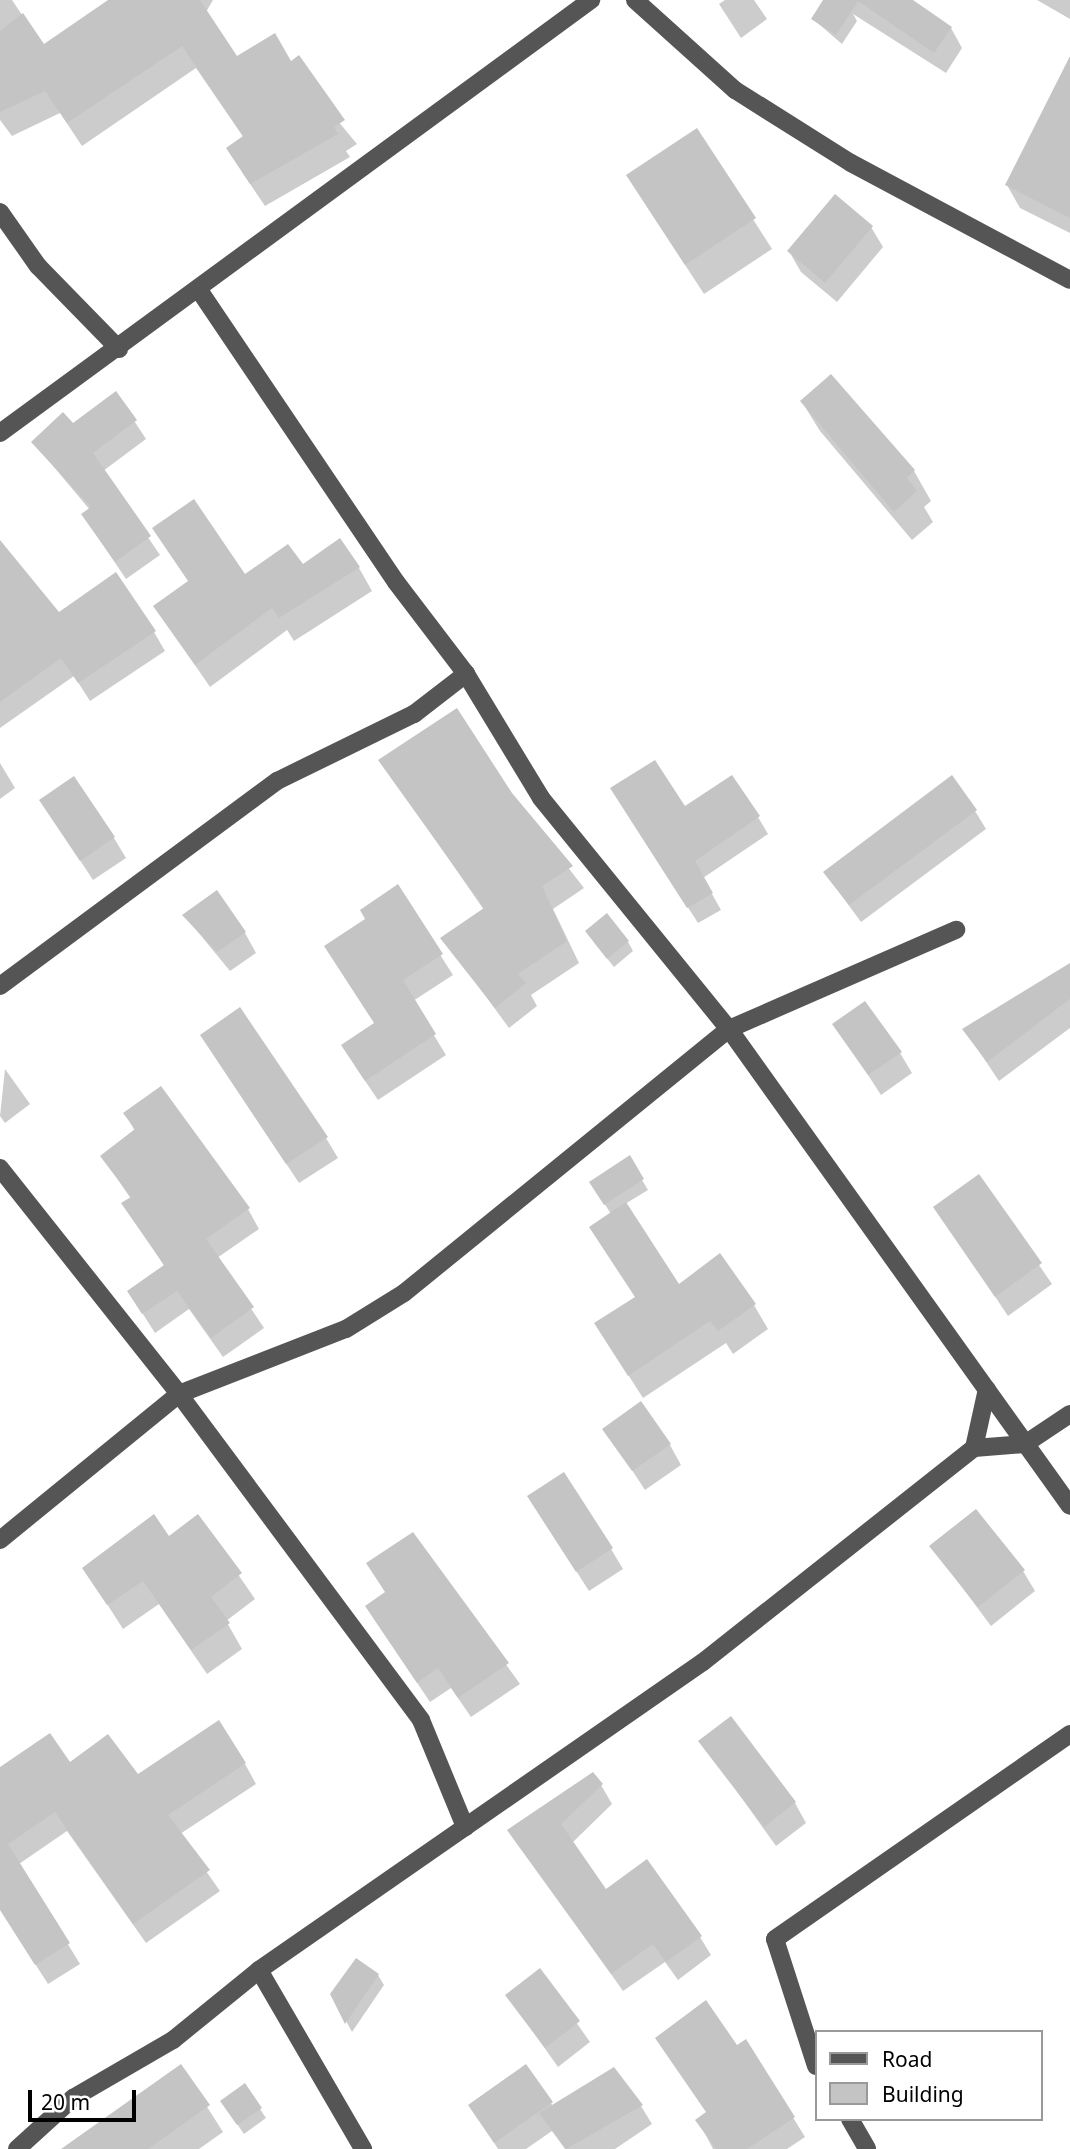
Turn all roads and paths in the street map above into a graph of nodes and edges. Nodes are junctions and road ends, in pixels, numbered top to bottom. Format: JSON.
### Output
{"nodes":[{"id":1,"x":591,"y":0,"type":"edge"},
{"id":2,"x":635,"y":0,"type":"edge"},
{"id":3,"x":0,"y":212,"type":"edge"},
{"id":4,"x":1070,"y":280,"type":"edge"},
{"id":5,"x":200,"y":290,"type":"junction"},
{"id":6,"x":119,"y":348,"type":"junction"},
{"id":7,"x":0,"y":433,"type":"edge"},
{"id":8,"x":466,"y":674,"type":"junction"},
{"id":9,"x":956,"y":930,"type":"dead end"},
{"id":10,"x":0,"y":986,"type":"edge"},
{"id":11,"x":729,"y":1029,"type":"junction"},
{"id":12,"x":0,"y":1168,"type":"edge"},
{"id":13,"x":987,"y":1389,"type":"junction"},
{"id":14,"x":179,"y":1394,"type":"junction"},
{"id":15,"x":1070,"y":1414,"type":"edge"},
{"id":16,"x":1025,"y":1444,"type":"junction"},
{"id":17,"x":974,"y":1448,"type":"junction"},
{"id":18,"x":1070,"y":1506,"type":"edge"},
{"id":19,"x":0,"y":1540,"type":"edge"},
{"id":20,"x":1070,"y":1734,"type":"edge"},
{"id":21,"x":465,"y":1827,"type":"junction"},
{"id":22,"x":259,"y":1970,"type":"junction"},
{"id":23,"x":814,"y":2060,"type":"edge"},
{"id":24,"x":851,"y":2121,"type":"edge"},
{"id":25,"x":17,"y":2149,"type":"edge"},
{"id":26,"x":363,"y":2149,"type":"edge"},
{"id":27,"x":867,"y":2149,"type":"edge"}],
"edges":[{"from":1,"to":5,"type":"street"},
{"from":2,"to":4,"type":"street"},
{"from":3,"to":6,"type":"street"},
{"from":5,"to":6,"type":"street"},
{"from":5,"to":8,"type":"street"},
{"from":6,"to":7,"type":"street"},
{"from":8,"to":10,"type":"street"},
{"from":8,"to":11,"type":"street"},
{"from":9,"to":11,"type":"street"},
{"from":11,"to":13,"type":"street"},
{"from":11,"to":14,"type":"street"},
{"from":12,"to":14,"type":"street"},
{"from":13,"to":16,"type":"street"},
{"from":13,"to":17,"type":"street"},
{"from":14,"to":19,"type":"street"},
{"from":14,"to":21,"type":"street"},
{"from":15,"to":16,"type":"street"},
{"from":16,"to":17,"type":"street"},
{"from":16,"to":18,"type":"street"},
{"from":17,"to":21,"type":"street"},
{"from":20,"to":23,"type":"street"},
{"from":21,"to":22,"type":"street"},
{"from":22,"to":25,"type":"street"},
{"from":22,"to":26,"type":"street"},
{"from":24,"to":27,"type":"street"}]}
